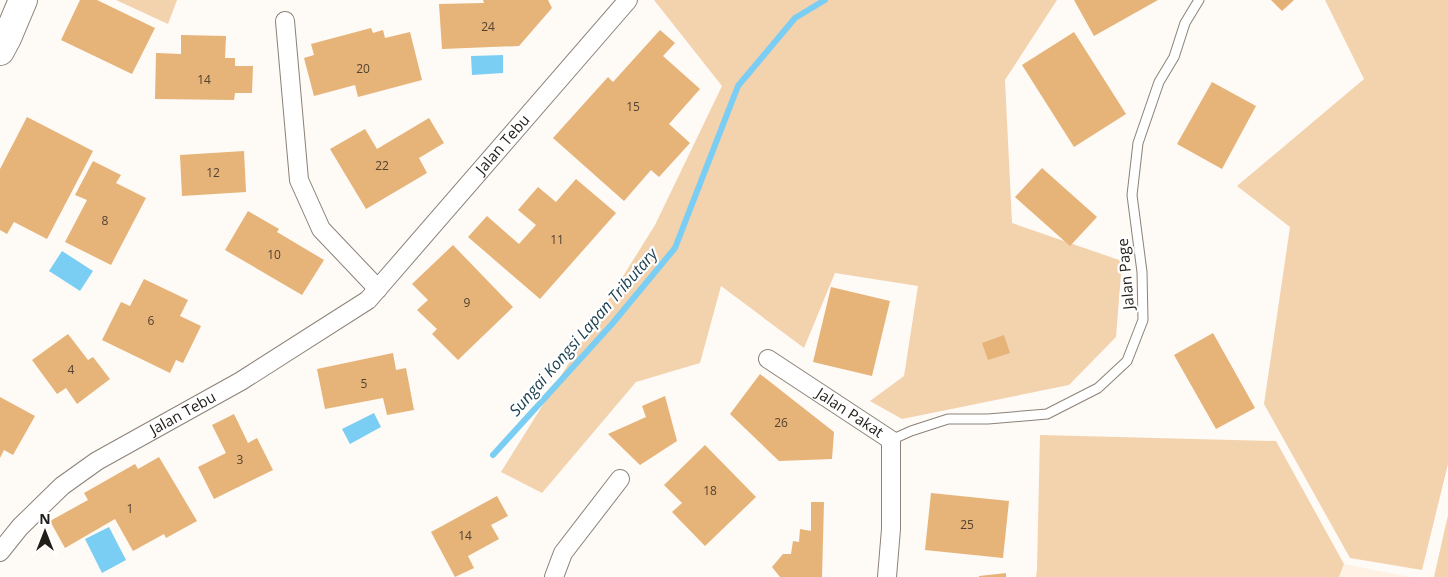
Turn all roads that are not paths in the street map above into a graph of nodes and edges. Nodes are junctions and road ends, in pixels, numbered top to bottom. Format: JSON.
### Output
{"nodes":[{"id":1,"x":24,"y":0,"type":"edge"},
{"id":2,"x":628,"y":0,"type":"edge"},
{"id":3,"x":1199,"y":0,"type":"edge"},
{"id":4,"x":285,"y":21,"type":"dead end"},
{"id":5,"x":0,"y":51,"type":"edge"},
{"id":6,"x":378,"y":289,"type":"junction"},
{"id":7,"x":768,"y":359,"type":"dead end"},
{"id":8,"x":892,"y":440,"type":"junction"},
{"id":9,"x":620,"y":478,"type":"dead end"},
{"id":10,"x":0,"y":552,"type":"edge"},
{"id":11,"x":554,"y":577,"type":"edge"},
{"id":12,"x":887,"y":577,"type":"edge"}],
"edges":[{"from":1,"to":5,"type":"highway"},
{"from":2,"to":6,"type":"street","name":"Jalan Tebu"},
{"from":3,"to":8,"type":"lane","name":"Jalan Page"},
{"from":4,"to":6,"type":"street"},
{"from":6,"to":10,"type":"street","name":"Jalan Tebu"},
{"from":7,"to":8,"type":"street","name":"Jalan Pakat"},
{"from":8,"to":12,"type":"street","name":"Jalan Pakat"},
{"from":9,"to":11,"type":"street"}]}
